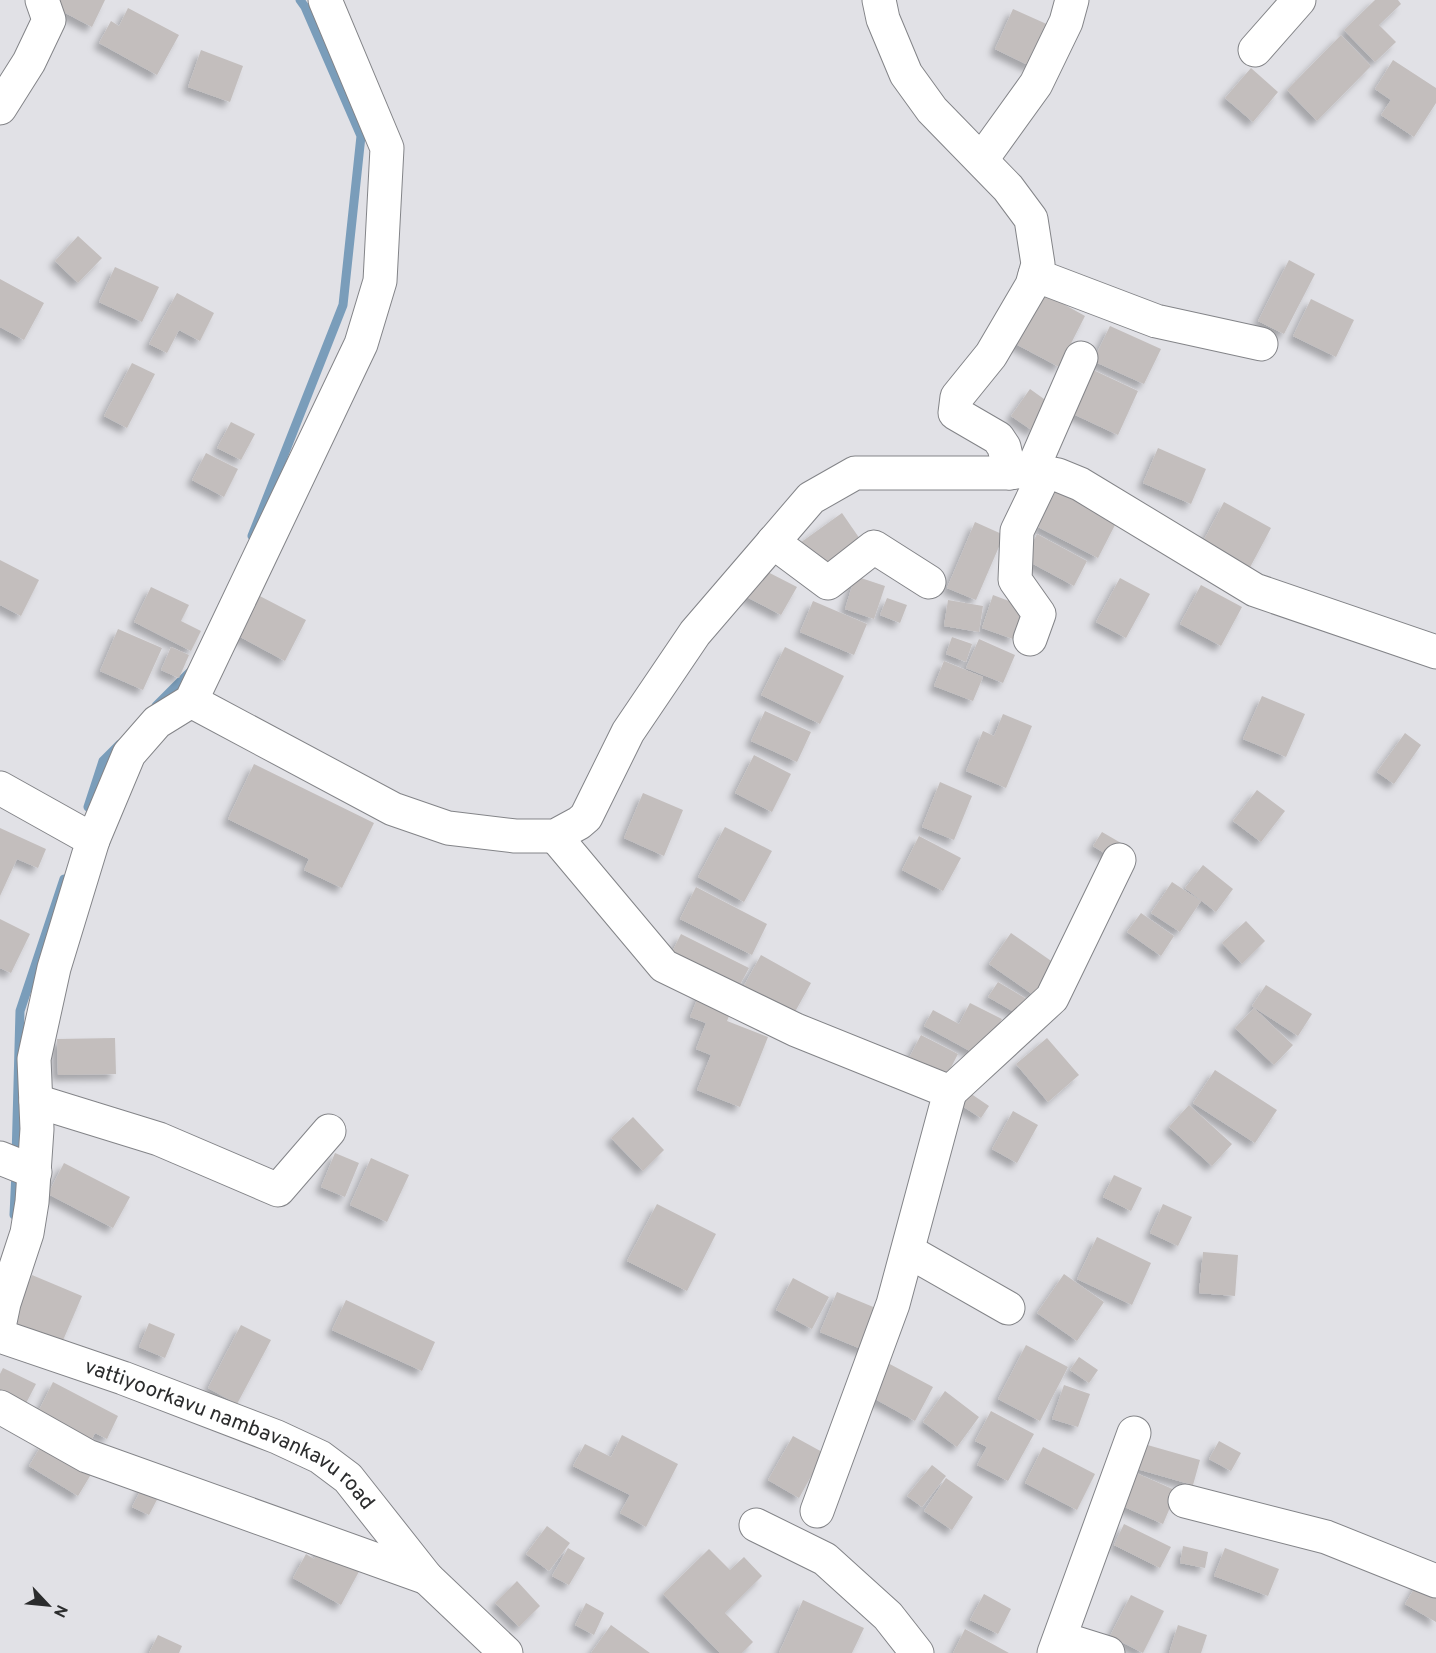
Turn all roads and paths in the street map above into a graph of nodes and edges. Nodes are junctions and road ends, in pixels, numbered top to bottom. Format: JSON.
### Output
{"nodes":[{"id":1,"x":42,"y":0,"type":"edge"},
{"id":2,"x":325,"y":0,"type":"edge"},
{"id":3,"x":879,"y":0,"type":"edge"},
{"id":4,"x":1072,"y":0,"type":"edge"},
{"id":5,"x":1299,"y":0,"type":"edge"},
{"id":6,"x":1255,"y":50,"type":"dead end"},
{"id":7,"x":0,"y":108,"type":"edge"},
{"id":8,"x":982,"y":159,"type":"junction"},
{"id":9,"x":1035,"y":275,"type":"junction"},
{"id":10,"x":1261,"y":344,"type":"dead end"},
{"id":11,"x":1081,"y":358,"type":"dead end"},
{"id":12,"x":1029,"y":472,"type":"junction"},
{"id":13,"x":773,"y":542,"type":"junction"},
{"id":14,"x":929,"y":582,"type":"dead end"},
{"id":15,"x":1030,"y":639,"type":"dead end"},
{"id":16,"x":1436,"y":652,"type":"edge"},
{"id":17,"x":190,"y":700,"type":"junction"},
{"id":18,"x":0,"y":788,"type":"edge"},
{"id":19,"x":555,"y":836,"type":"junction"},
{"id":20,"x":93,"y":840,"type":"junction"},
{"id":21,"x":1119,"y":860,"type":"dead end"},
{"id":22,"x":950,"y":1092,"type":"junction"},
{"id":23,"x":36,"y":1101,"type":"junction"},
{"id":24,"x":329,"y":1131,"type":"dead end"},
{"id":25,"x":0,"y":1158,"type":"edge"},
{"id":26,"x":34,"y":1172,"type":"junction"},
{"id":27,"x":908,"y":1251,"type":"junction"},
{"id":28,"x":1008,"y":1308,"type":"dead end"},
{"id":29,"x":0,"y":1322,"type":"edge"},
{"id":30,"x":0,"y":1336,"type":"edge"},
{"id":31,"x":0,"y":1407,"type":"edge"},
{"id":32,"x":1134,"y":1433,"type":"dead end"},
{"id":33,"x":1185,"y":1501,"type":"dead end"},
{"id":34,"x":817,"y":1511,"type":"dead end"},
{"id":35,"x":756,"y":1525,"type":"dead end"},
{"id":36,"x":427,"y":1578,"type":"junction"},
{"id":37,"x":1436,"y":1581,"type":"edge"},
{"id":38,"x":1057,"y":1646,"type":"edge"},
{"id":39,"x":506,"y":1653,"type":"edge"},
{"id":40,"x":917,"y":1653,"type":"edge"},
{"id":41,"x":1108,"y":1653,"type":"edge"}],
"edges":[{"from":1,"to":7,"type":"street"},
{"from":2,"to":17,"type":"street"},
{"from":3,"to":8,"type":"street"},
{"from":4,"to":8,"type":"street"},
{"from":5,"to":6,"type":"street"},
{"from":8,"to":9,"type":"street"},
{"from":9,"to":10,"type":"street"},
{"from":9,"to":12,"type":"street"},
{"from":11,"to":12,"type":"street"},
{"from":12,"to":13,"type":"street"},
{"from":12,"to":15,"type":"street"},
{"from":12,"to":16,"type":"street"},
{"from":13,"to":14,"type":"street"},
{"from":13,"to":19,"type":"street"},
{"from":17,"to":19,"type":"street"},
{"from":17,"to":20,"type":"street"},
{"from":18,"to":20,"type":"street"},
{"from":19,"to":22,"type":"street"},
{"from":20,"to":23,"type":"street"},
{"from":21,"to":22,"type":"street"},
{"from":22,"to":27,"type":"street"},
{"from":23,"to":24,"type":"street"},
{"from":23,"to":26,"type":"street"},
{"from":25,"to":26,"type":"street"},
{"from":26,"to":29,"type":"street"},
{"from":27,"to":28,"type":"street"},
{"from":27,"to":34,"type":"street"},
{"from":30,"to":36,"type":"street","name":"vattiyoorkavu nambavankavu road"},
{"from":31,"to":36,"type":"street","name":"vattiyoorkavu nambavankavu road"},
{"from":32,"to":38,"type":"street"},
{"from":33,"to":37,"type":"street"},
{"from":35,"to":40,"type":"street"},
{"from":36,"to":39,"type":"street","name":"vattiyoorkavu nambavankavu road"},
{"from":38,"to":41,"type":"street"}]}
